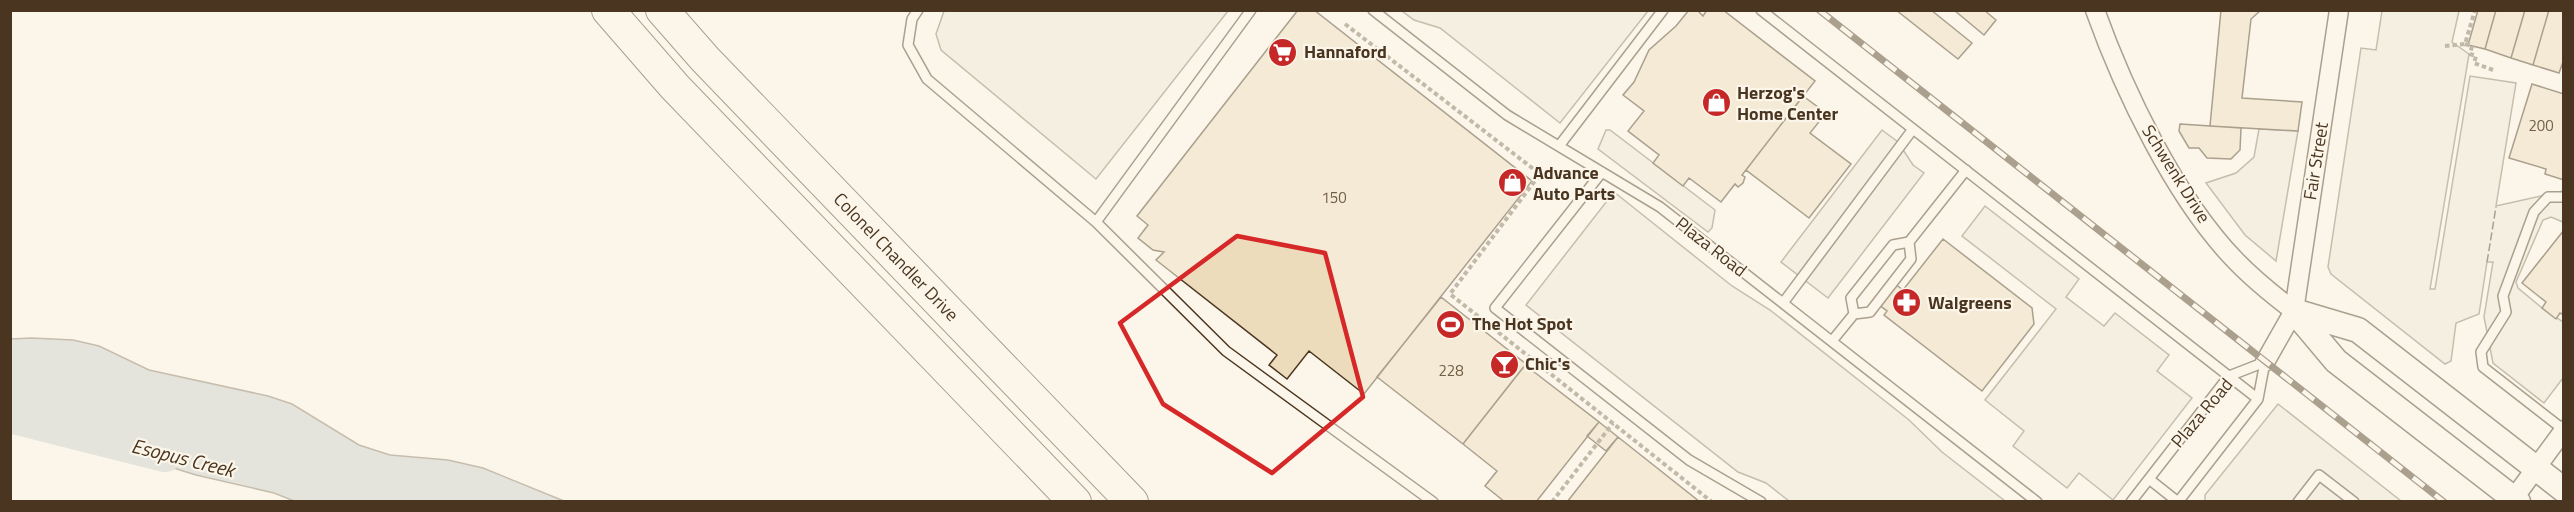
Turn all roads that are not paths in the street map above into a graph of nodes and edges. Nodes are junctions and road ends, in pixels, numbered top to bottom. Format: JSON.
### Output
{"nodes":[{"id":1,"x":608,"y":10,"type":"edge"},
{"id":2,"x":662,"y":10,"type":"edge"},
{"id":3,"x":918,"y":10,"type":"edge"},
{"id":4,"x":1251,"y":10,"type":"edge"},
{"id":5,"x":1374,"y":10,"type":"edge"},
{"id":6,"x":1663,"y":10,"type":"edge"},
{"id":7,"x":1761,"y":10,"type":"edge"},
{"id":8,"x":2096,"y":10,"type":"edge"},
{"id":9,"x":2339,"y":10,"type":"edge"},
{"id":10,"x":1913,"y":129,"type":"junction"},
{"id":11,"x":1559,"y":146,"type":"junction"},
{"id":12,"x":1966,"y":170,"type":"junction"},
{"id":13,"x":1602,"y":172,"type":"junction"},
{"id":14,"x":2561,"y":196,"type":"edge"},
{"id":15,"x":1096,"y":222,"type":"junction"},
{"id":16,"x":1910,"y":242,"type":"junction"},
{"id":17,"x":1783,"y":303,"type":"junction"},
{"id":18,"x":2294,"y":311,"type":"junction"},
{"id":19,"x":1854,"y":314,"type":"junction"},
{"id":20,"x":1832,"y":341,"type":"junction"},
{"id":21,"x":2265,"y":362,"type":"junction"},
{"id":22,"x":2229,"y":376,"type":"junction"},
{"id":23,"x":2258,"y":399,"type":"junction"},
{"id":24,"x":2564,"y":430,"type":"edge"},
{"id":25,"x":2536,"y":469,"type":"junction"},
{"id":26,"x":2149,"y":479,"type":"junction"},
{"id":27,"x":2564,"y":490,"type":"edge"},
{"id":28,"x":2516,"y":500,"type":"edge"},
{"id":29,"x":1075,"y":501,"type":"edge"},
{"id":30,"x":1132,"y":501,"type":"edge"},
{"id":31,"x":1433,"y":501,"type":"edge"},
{"id":32,"x":1761,"y":501,"type":"edge"},
{"id":33,"x":2037,"y":501,"type":"edge"},
{"id":34,"x":2131,"y":501,"type":"edge"},
{"id":35,"x":2178,"y":501,"type":"edge"},
{"id":36,"x":2298,"y":501,"type":"edge"},
{"id":37,"x":2354,"y":501,"type":"edge"}],
"edges":[{"from":1,"to":29,"type":"highway"},
{"from":2,"to":30,"type":"highway","name":"Colonel Chandler Drive"},
{"from":3,"to":15,"type":"lane"},
{"from":4,"to":15,"type":"lane"},
{"from":5,"to":11,"type":"lane","name":"Plaza Road"},
{"from":6,"to":11,"type":"lane"},
{"from":7,"to":10,"type":"lane"},
{"from":8,"to":18,"type":"street","name":"Schwenk Drive"},
{"from":9,"to":18,"type":"street","name":"Fair Street"},
{"from":10,"to":12,"type":"lane"},
{"from":10,"to":17,"type":"lane"},
{"from":11,"to":13,"type":"lane","name":"Plaza Road"},
{"from":12,"to":16,"type":"lane"},
{"from":12,"to":22,"type":"lane"},
{"from":13,"to":17,"type":"lane","name":"Plaza Road"},
{"from":13,"to":32,"type":"lane"},
{"from":14,"to":24,"type":"lane"},
{"from":15,"to":31,"type":"lane"},
{"from":16,"to":19,"type":"lane"},
{"from":16,"to":19,"type":"lane"},
{"from":17,"to":20,"type":"lane","name":"Plaza Road"},
{"from":18,"to":21,"type":"street","name":"Plaza Road"},
{"from":18,"to":25,"type":"street","name":"Schwenk Drive"},
{"from":18,"to":28,"type":"street","name":"Schwenk Drive"},
{"from":19,"to":20,"type":"lane"},
{"from":20,"to":33,"type":"lane","name":"Plaza Road"},
{"from":21,"to":22,"type":"lane","name":"Plaza Road"},
{"from":21,"to":23,"type":"lane","name":"Plaza Road"},
{"from":22,"to":23,"type":"lane"},
{"from":22,"to":26,"type":"lane","name":"Plaza Road"},
{"from":23,"to":35,"type":"lane","name":"Plaza Road"},
{"from":24,"to":25,"type":"street"},
{"from":25,"to":27,"type":"street","name":"Schwenk Drive"},
{"from":25,"to":28,"type":"street"},
{"from":26,"to":34,"type":"lane","name":"Plaza Road"},
{"from":26,"to":35,"type":"lane","name":"Plaza Road"},
{"from":36,"to":37,"type":"lane"}]}
